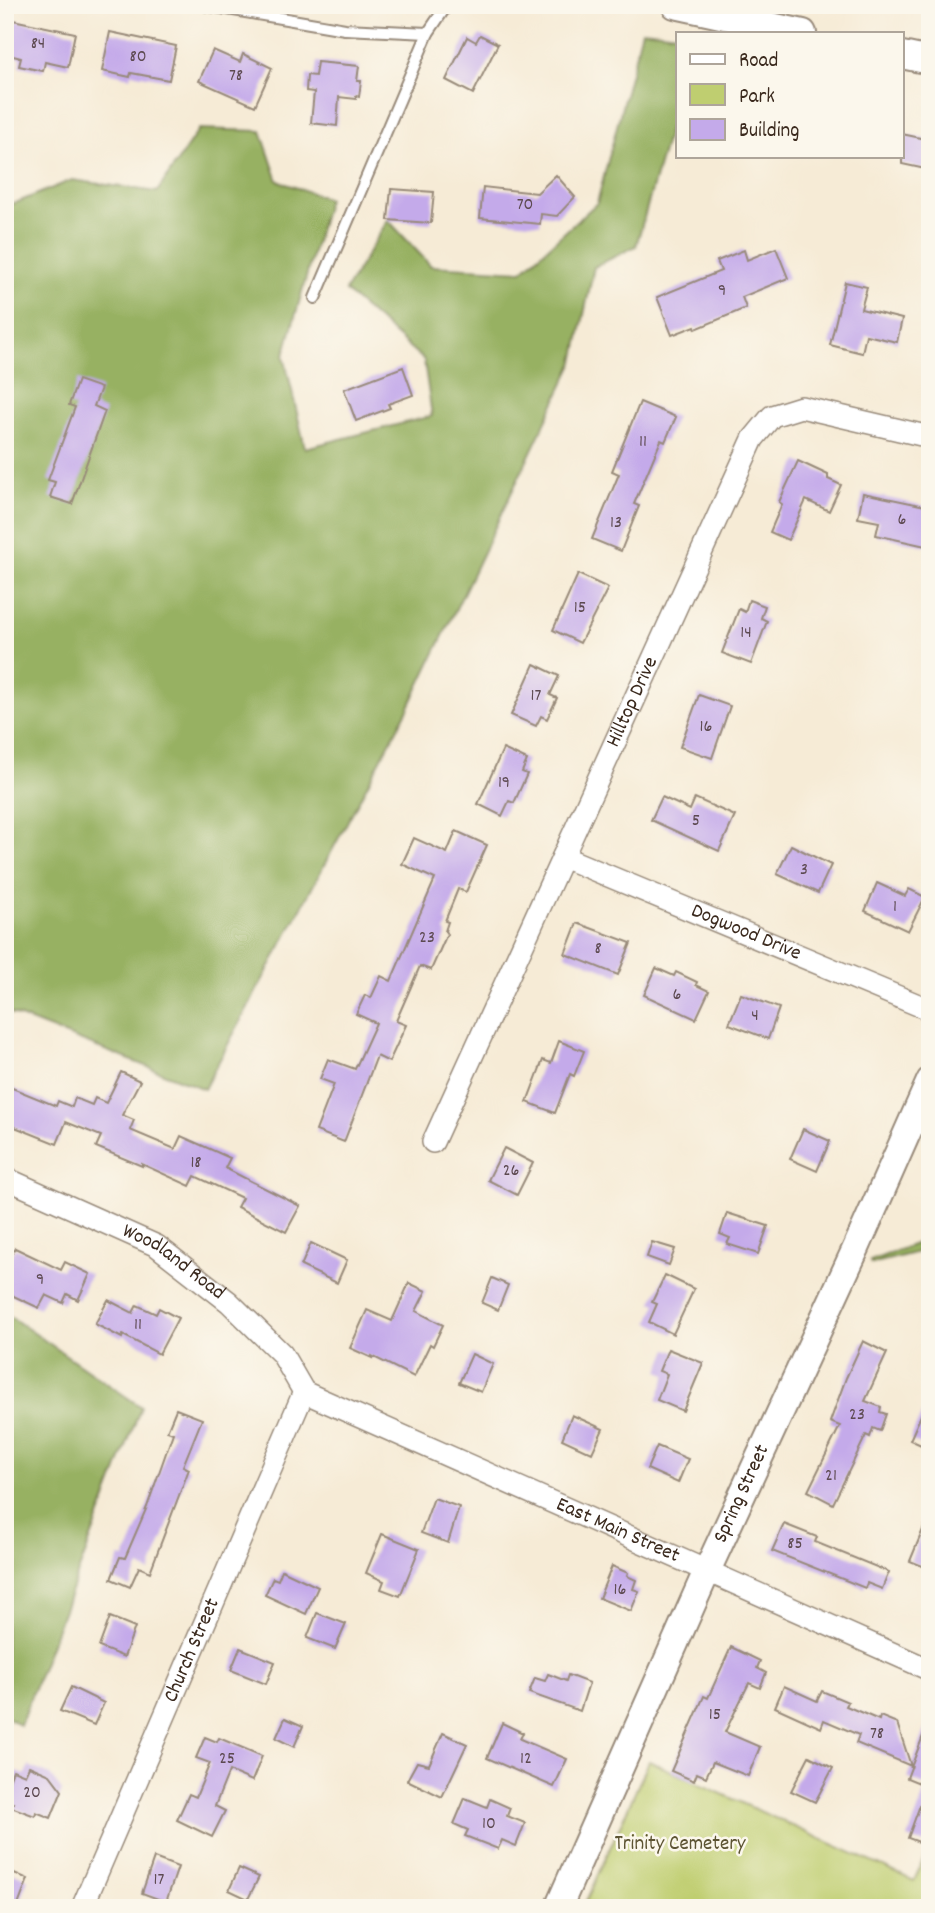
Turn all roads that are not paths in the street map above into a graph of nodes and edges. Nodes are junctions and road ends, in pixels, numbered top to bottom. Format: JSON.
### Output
{"nodes":[{"id":1,"x":204,"y":5,"type":"edge"},
{"id":2,"x":447,"y":5,"type":"edge"},
{"id":3,"x":675,"y":5,"type":"edge"},
{"id":4,"x":798,"y":32,"type":"edge"},
{"id":5,"x":428,"y":33,"type":"junction"},
{"id":6,"x":904,"y":55,"type":"edge"},
{"id":7,"x":930,"y":61,"type":"edge"},
{"id":8,"x":314,"y":298,"type":"dead end"},
{"id":9,"x":930,"y":437,"type":"edge"},
{"id":10,"x":563,"y":857,"type":"junction"},
{"id":11,"x":930,"y":1010,"type":"edge"},
{"id":12,"x":930,"y":1081,"type":"edge"},
{"id":13,"x":433,"y":1142,"type":"dead end"},
{"id":14,"x":5,"y":1178,"type":"edge"},
{"id":15,"x":304,"y":1392,"type":"junction"},
{"id":16,"x":706,"y":1573,"type":"junction"},
{"id":17,"x":930,"y":1670,"type":"edge"},
{"id":18,"x":82,"y":1908,"type":"edge"},
{"id":19,"x":558,"y":1908,"type":"edge"}],
"edges":[{"from":1,"to":5,"type":"lane"},
{"from":2,"to":5,"type":"lane"},
{"from":3,"to":4,"type":"street"},
{"from":5,"to":8,"type":"lane"},
{"from":6,"to":7,"type":"street"},
{"from":9,"to":10,"type":"street","name":"Hilltop Drive"},
{"from":10,"to":11,"type":"street","name":"Dogwood Drive"},
{"from":10,"to":13,"type":"street","name":"Hilltop Drive"},
{"from":12,"to":16,"type":"street","name":"Spring Street"},
{"from":14,"to":15,"type":"street","name":"Woodland Road"},
{"from":15,"to":16,"type":"street","name":"East Main Street"},
{"from":15,"to":18,"type":"street","name":"Church Street"},
{"from":16,"to":17,"type":"street","name":"East Main Street"},
{"from":16,"to":19,"type":"street","name":"Spring Street"}]}
